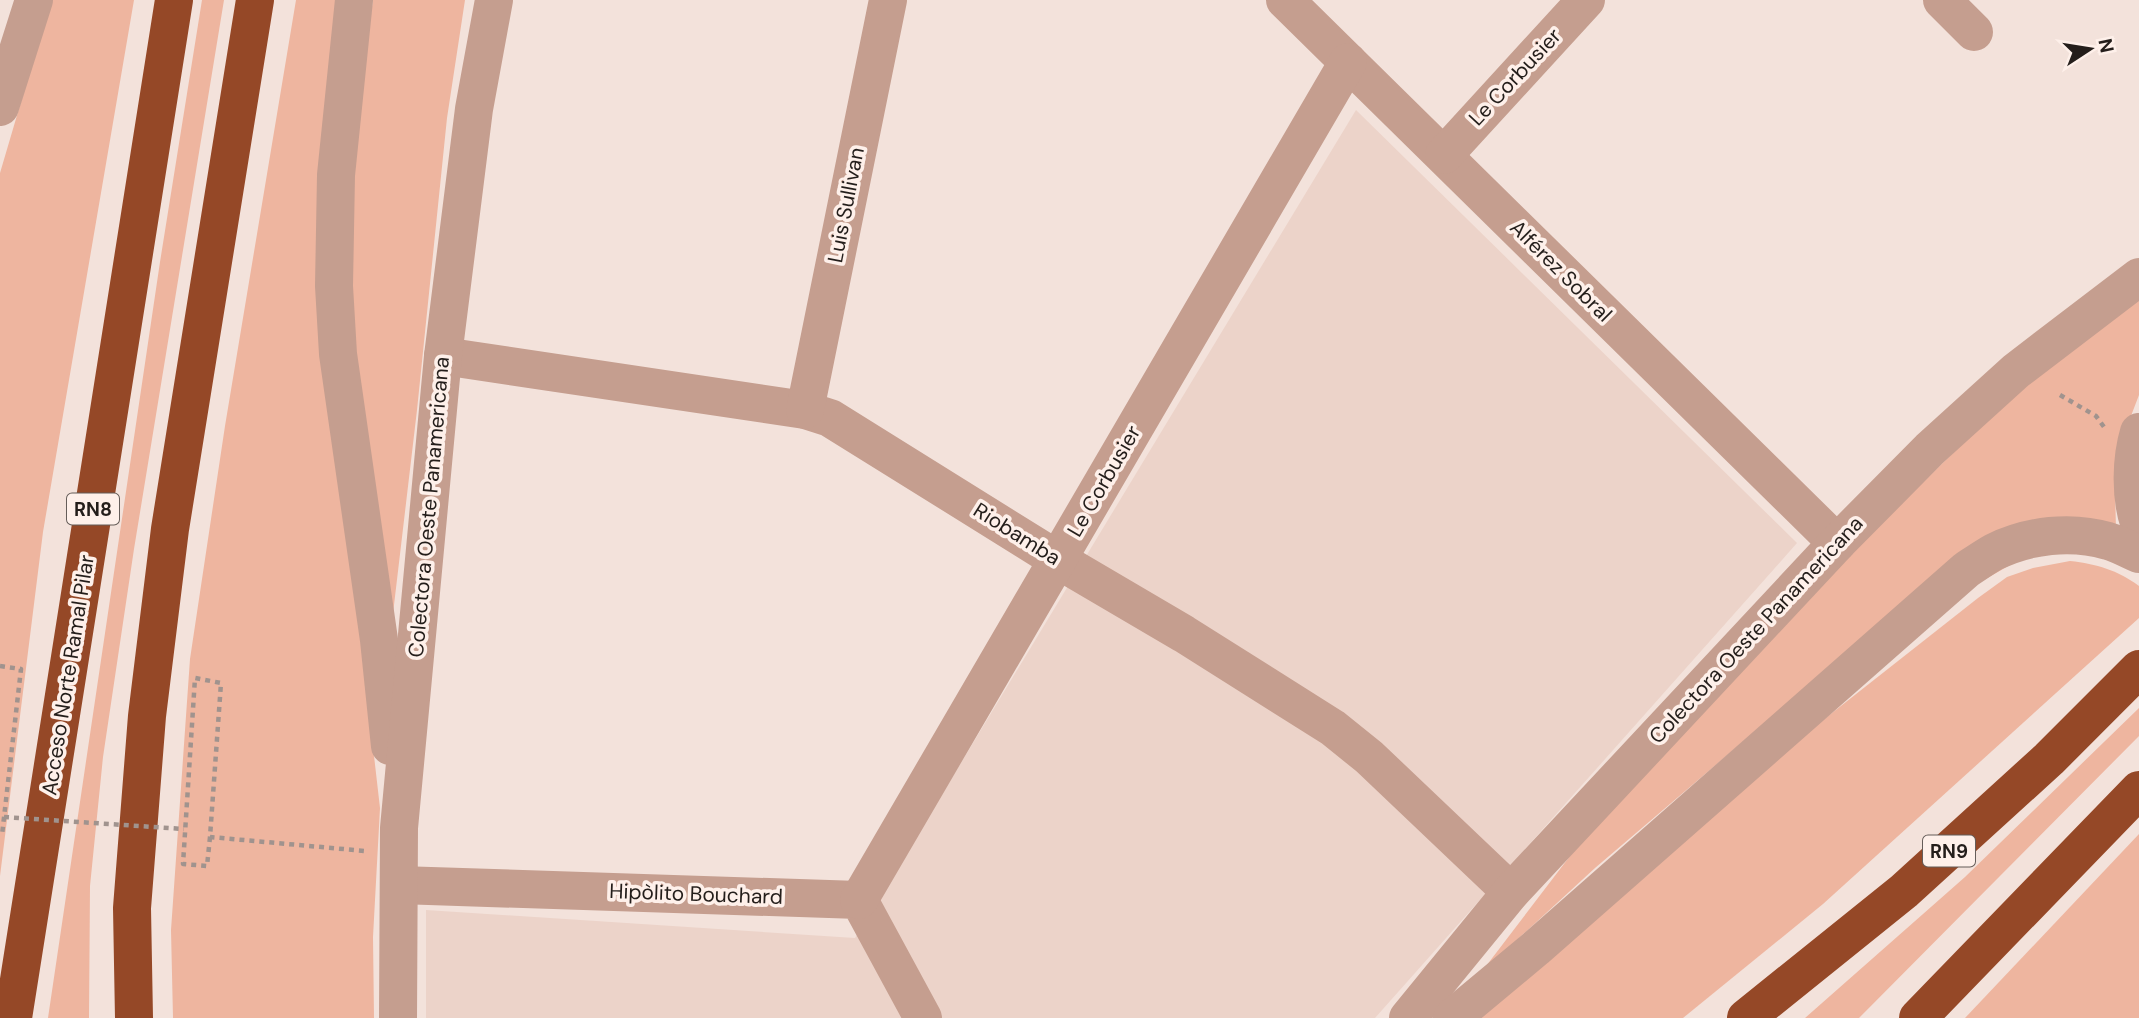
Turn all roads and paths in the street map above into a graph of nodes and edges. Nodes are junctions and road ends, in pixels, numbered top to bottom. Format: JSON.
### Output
{"nodes":[{"id":1,"x":34,"y":0,"type":"edge"},
{"id":2,"x":174,"y":0,"type":"edge"},
{"id":3,"x":255,"y":0,"type":"edge"},
{"id":4,"x":354,"y":0,"type":"edge"},
{"id":5,"x":494,"y":0,"type":"edge"},
{"id":6,"x":888,"y":0,"type":"edge"},
{"id":7,"x":1284,"y":0,"type":"edge"},
{"id":8,"x":1586,"y":0,"type":"edge"},
{"id":9,"x":1942,"y":0,"type":"edge"},
{"id":10,"x":1973,"y":32,"type":"dead end"},
{"id":11,"x":1348,"y":62,"type":"junction"},
{"id":12,"x":0,"y":107,"type":"edge"},
{"id":13,"x":1444,"y":155,"type":"junction"},
{"id":14,"x":2139,"y":277,"type":"edge"},
{"id":15,"x":443,"y":356,"type":"junction"},
{"id":16,"x":2060,"y":395,"type":"dead end"},
{"id":17,"x":805,"y":410,"type":"junction"},
{"id":18,"x":2096,"y":416,"type":"dead end"},
{"id":19,"x":2139,"y":432,"type":"edge"},
{"id":20,"x":2139,"y":523,"type":"edge"},
{"id":21,"x":1837,"y":543,"type":"junction"},
{"id":22,"x":2139,"y":554,"type":"edge"},
{"id":23,"x":1058,"y":560,"type":"junction"},
{"id":24,"x":0,"y":666,"type":"edge"},
{"id":25,"x":2139,"y":669,"type":"edge"},
{"id":26,"x":2139,"y":790,"type":"edge"},
{"id":27,"x":184,"y":829,"type":"junction"},
{"id":28,"x":211,"y":837,"type":"junction"},
{"id":29,"x":399,"y":855,"type":"junction"},
{"id":30,"x":1511,"y":892,"type":"junction"},
{"id":31,"x":859,"y":900,"type":"junction"},
{"id":32,"x":13,"y":1018,"type":"edge"},
{"id":33,"x":134,"y":1018,"type":"edge"},
{"id":34,"x":398,"y":1018,"type":"edge"},
{"id":35,"x":923,"y":1018,"type":"edge"},
{"id":36,"x":1408,"y":1018,"type":"edge"},
{"id":37,"x":1452,"y":1018,"type":"edge"},
{"id":38,"x":1746,"y":1018,"type":"edge"},
{"id":39,"x":1918,"y":1018,"type":"edge"}],
"edges":[{"from":1,"to":12,"type":"street"},
{"from":2,"to":32,"type":"highway","name":"Acceso Norte Ramal Pilar","number":"RN8"},
{"from":3,"to":33,"type":"highway"},
{"from":4,"to":29,"type":"street"},
{"from":5,"to":15,"type":"street","name":"Colectora Oeste Panamericana"},
{"from":6,"to":17,"type":"street","name":"Luis Sullivan"},
{"from":7,"to":11,"type":"street","name":"Alférez Sobral"},
{"from":8,"to":13,"type":"street","name":"Le Corbusier"},
{"from":9,"to":10,"type":"street"},
{"from":11,"to":13,"type":"street","name":"Alférez Sobral"},
{"from":11,"to":23,"type":"street","name":"Le Corbusier"},
{"from":13,"to":21,"type":"street","name":"Alférez Sobral"},
{"from":14,"to":21,"type":"street","name":"Colectora Oeste Panamericana"},
{"from":15,"to":17,"type":"street","name":"Riobamba"},
{"from":15,"to":29,"type":"street","name":"Colectora Oeste Panamericana"},
{"from":16,"to":18,"type":"path"},
{"from":17,"to":23,"type":"street","name":"Riobamba"},
{"from":19,"to":20,"type":"street"},
{"from":21,"to":30,"type":"street","name":"Colectora Oeste Panamericana"},
{"from":22,"to":37,"type":"street"},
{"from":23,"to":30,"type":"street","name":"Riobamba"},
{"from":23,"to":31,"type":"street","name":"Le Corbusier"},
{"from":24,"to":27,"type":"path","bridge":true},
{"from":25,"to":38,"type":"highway","number":"RN9"},
{"from":26,"to":39,"type":"highway"},
{"from":27,"to":28,"type":"path"},
{"from":27,"to":28,"type":"path"},
{"from":28,"to":29,"type":"path"},
{"from":29,"to":31,"type":"street","name":"Hipòlito Bouchard"},
{"from":29,"to":34,"type":"street","name":"Colectora Oeste Panamericana"},
{"from":30,"to":36,"type":"street","name":"Colectora Oeste Panamericana"},
{"from":31,"to":35,"type":"street"}]}
